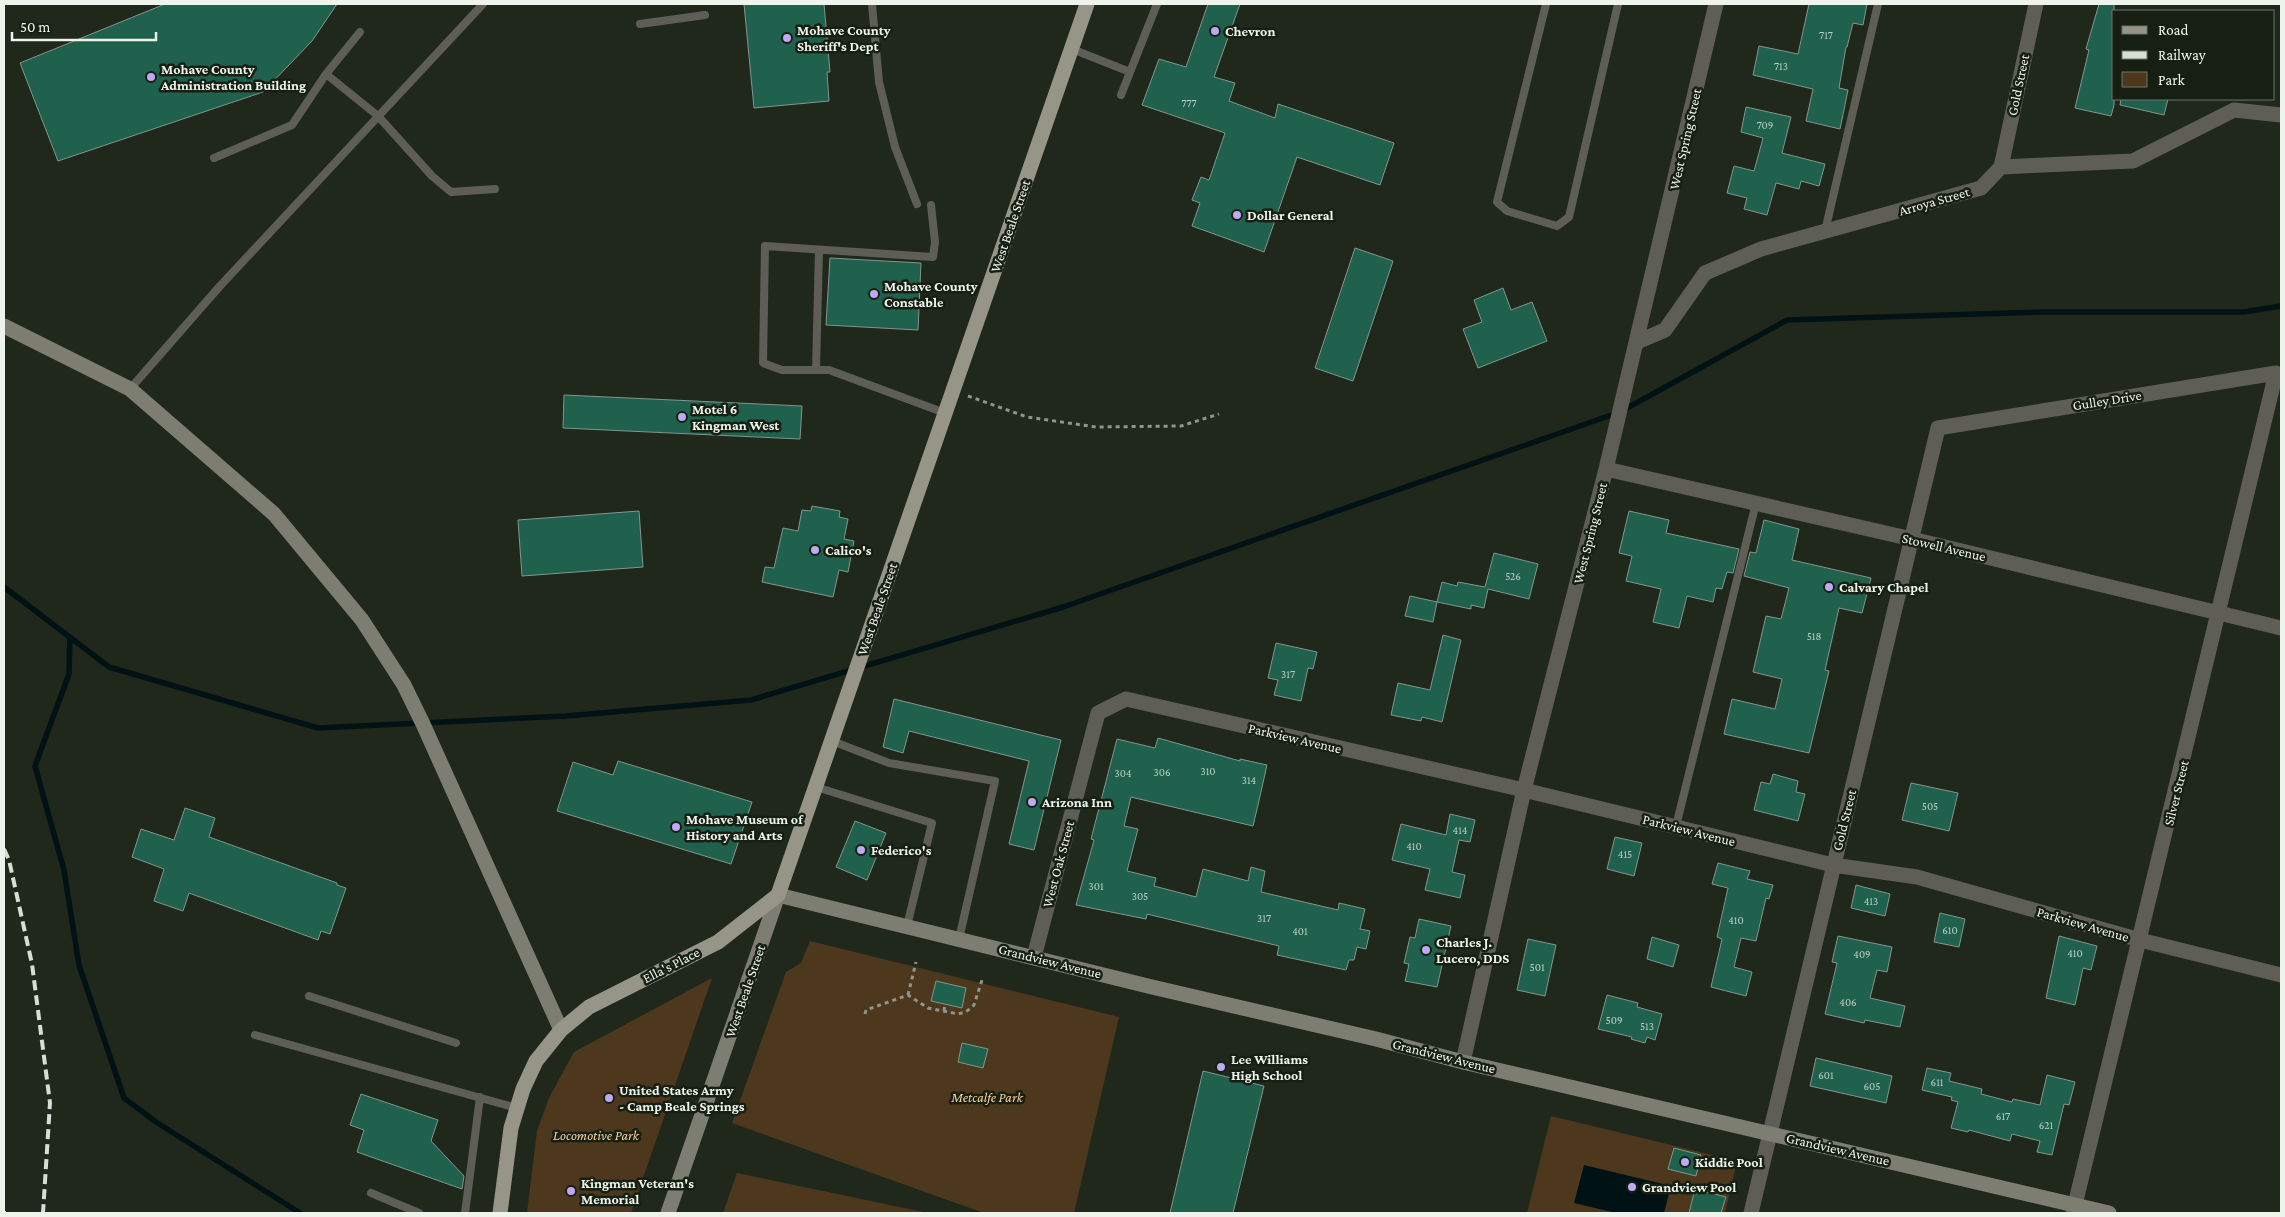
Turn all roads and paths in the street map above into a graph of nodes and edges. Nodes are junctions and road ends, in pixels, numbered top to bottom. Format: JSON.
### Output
{"nodes":[{"id":1,"x":483,"y":4,"type":"edge"},
{"id":2,"x":872,"y":4,"type":"edge"},
{"id":3,"x":1087,"y":4,"type":"edge"},
{"id":4,"x":1157,"y":4,"type":"edge"},
{"id":5,"x":1546,"y":4,"type":"edge"},
{"id":6,"x":1618,"y":4,"type":"edge"},
{"id":7,"x":1716,"y":4,"type":"edge"},
{"id":8,"x":1878,"y":4,"type":"edge"},
{"id":9,"x":2036,"y":4,"type":"edge"},
{"id":10,"x":705,"y":14,"type":"dead end"},
{"id":11,"x":640,"y":24,"type":"dead end"},
{"id":12,"x":360,"y":32,"type":"dead end"},
{"id":13,"x":1072,"y":49,"type":"junction"},
{"id":14,"x":1130,"y":72,"type":"junction"},
{"id":15,"x":326,"y":74,"type":"junction"},
{"id":16,"x":1121,"y":95,"type":"dead end"},
{"id":17,"x":2281,"y":115,"type":"edge"},
{"id":18,"x":378,"y":116,"type":"junction"},
{"id":19,"x":214,"y":158,"type":"dead end"},
{"id":20,"x":2001,"y":167,"type":"junction"},
{"id":21,"x":495,"y":189,"type":"dead end"},
{"id":22,"x":918,"y":204,"type":"dead end"},
{"id":23,"x":931,"y":205,"type":"dead end"},
{"id":24,"x":1825,"y":231,"type":"junction"},
{"id":25,"x":819,"y":250,"type":"junction"},
{"id":26,"x":4,"y":326,"type":"edge"},
{"id":27,"x":1637,"y":342,"type":"junction"},
{"id":28,"x":816,"y":370,"type":"junction"},
{"id":29,"x":2276,"y":373,"type":"joint"},
{"id":30,"x":130,"y":388,"type":"junction"},
{"id":31,"x":953,"y":391,"type":"junction"},
{"id":32,"x":945,"y":413,"type":"junction"},
{"id":33,"x":1219,"y":414,"type":"dead end"},
{"id":34,"x":1938,"y":428,"type":"joint"},
{"id":35,"x":1606,"y":469,"type":"junction"},
{"id":36,"x":1756,"y":503,"type":"junction"},
{"id":37,"x":1912,"y":539,"type":"junction"},
{"id":38,"x":2219,"y":613,"type":"junction"},
{"id":39,"x":2281,"y":628,"type":"edge"},
{"id":40,"x":1098,"y":713,"type":"joint"},
{"id":41,"x":832,"y":741,"type":"junction"},
{"id":42,"x":816,"y":786,"type":"junction"},
{"id":43,"x":1524,"y":790,"type":"junction"},
{"id":44,"x":1676,"y":826,"type":"junction"},
{"id":45,"x":1833,"y":865,"type":"junction"},
{"id":46,"x":778,"y":895,"type":"junction"},
{"id":47,"x":907,"y":926,"type":"junction"},
{"id":48,"x":960,"y":939,"type":"junction"},
{"id":49,"x":2140,"y":940,"type":"junction"},
{"id":50,"x":1034,"y":957,"type":"junction"},
{"id":51,"x":916,"y":962,"type":"dead end"},
{"id":52,"x":2281,"y":975,"type":"edge"},
{"id":53,"x":983,"y":977,"type":"dead end"},
{"id":54,"x":908,"y":995,"type":"junction"},
{"id":55,"x":310,"y":996,"type":"dead end"},
{"id":56,"x":945,"y":1004,"type":"dead end"},
{"id":57,"x":944,"y":1011,"type":"junction"},
{"id":58,"x":865,"y":1014,"type":"dead end"},
{"id":59,"x":561,"y":1030,"type":"junction"},
{"id":60,"x":255,"y":1035,"type":"dead end"},
{"id":61,"x":456,"y":1043,"type":"dead end"},
{"id":62,"x":1463,"y":1062,"type":"junction"},
{"id":63,"x":480,"y":1096,"type":"junction"},
{"id":64,"x":517,"y":1108,"type":"junction"},
{"id":65,"x":1772,"y":1133,"type":"junction"},
{"id":66,"x":371,"y":1193,"type":"dead end"},
{"id":67,"x":2074,"y":1209,"type":"edge"},
{"id":68,"x":419,"y":1213,"type":"edge"},
{"id":69,"x":465,"y":1213,"type":"edge"},
{"id":70,"x":500,"y":1213,"type":"edge"},
{"id":71,"x":668,"y":1213,"type":"edge"},
{"id":72,"x":1751,"y":1213,"type":"edge"},
{"id":73,"x":2109,"y":1213,"type":"edge"}],
"edges":[{"from":1,"to":18,"type":"lane"},
{"from":2,"to":22,"type":"lane"},
{"from":3,"to":13,"type":"main road","name":"West Beale Street"},
{"from":4,"to":14,"type":"lane"},
{"from":5,"to":6,"type":"lane"},
{"from":7,"to":27,"type":"street","name":"West Spring Street"},
{"from":8,"to":24,"type":"lane"},
{"from":9,"to":20,"type":"street","name":"Gold Street"},
{"from":10,"to":11,"type":"lane"},
{"from":12,"to":15,"type":"lane"},
{"from":13,"to":14,"type":"lane"},
{"from":13,"to":31,"type":"main road","name":"West Beale Street"},
{"from":14,"to":16,"type":"lane"},
{"from":15,"to":18,"type":"lane"},
{"from":15,"to":19,"type":"lane"},
{"from":17,"to":20,"type":"street"},
{"from":18,"to":21,"type":"lane"},
{"from":18,"to":30,"type":"lane"},
{"from":20,"to":24,"type":"street","name":"Arroya Street"},
{"from":23,"to":25,"type":"lane"},
{"from":24,"to":27,"type":"street","name":"Arroya Street"},
{"from":25,"to":28,"type":"lane"},
{"from":25,"to":28,"type":"lane"},
{"from":26,"to":30,"type":"main road"},
{"from":27,"to":35,"type":"street","name":"West Spring Street"},
{"from":28,"to":32,"type":"lane"},
{"from":29,"to":34,"type":"street","name":"Gulley Drive"},
{"from":29,"to":38,"type":"street","name":"Silver Street"},
{"from":30,"to":59,"type":"main road"},
{"from":31,"to":32,"type":"main road","name":"West Beale Street"},
{"from":31,"to":33,"type":"path"},
{"from":32,"to":41,"type":"main road","name":"West Beale Street"},
{"from":34,"to":37,"type":"street","name":"Gold Street"},
{"from":35,"to":36,"type":"street","name":"Stowell Avenue"},
{"from":35,"to":43,"type":"street","name":"West Spring Street"},
{"from":36,"to":37,"type":"street","name":"Stowell Avenue"},
{"from":36,"to":44,"type":"lane"},
{"from":37,"to":38,"type":"street","name":"Stowell Avenue"},
{"from":37,"to":45,"type":"street","name":"Gold Street"},
{"from":38,"to":39,"type":"street","name":"Stowell Avenue"},
{"from":38,"to":49,"type":"street","name":"Silver Street"},
{"from":40,"to":43,"type":"street","name":"Parkview Avenue"},
{"from":40,"to":50,"type":"street","name":"West Oak Street"},
{"from":41,"to":42,"type":"main road","name":"West Beale Street"},
{"from":41,"to":48,"type":"lane"},
{"from":42,"to":46,"type":"main road","name":"West Beale Street"},
{"from":42,"to":47,"type":"lane"},
{"from":43,"to":44,"type":"street","name":"Parkview Avenue"},
{"from":43,"to":62,"type":"street","name":"West Spring Street"},
{"from":44,"to":45,"type":"street","name":"Parkview Avenue"},
{"from":45,"to":49,"type":"street","name":"Parkview Avenue"},
{"from":45,"to":65,"type":"street","name":"Gold Street"},
{"from":46,"to":47,"type":"main road","name":"Grandview Avenue"},
{"from":46,"to":59,"type":"main road","name":"Ella's Place"},
{"from":46,"to":71,"type":"main road","name":"West Beale Street"},
{"from":47,"to":48,"type":"main road","name":"Grandview Avenue"},
{"from":48,"to":50,"type":"main road","name":"Grandview Avenue"},
{"from":49,"to":52,"type":"street","name":"Parkview Avenue"},
{"from":49,"to":67,"type":"street","name":"Silver Street"},
{"from":50,"to":62,"type":"main road","name":"Grandview Avenue"},
{"from":51,"to":54,"type":"path"},
{"from":53,"to":57,"type":"path"},
{"from":54,"to":57,"type":"path"},
{"from":54,"to":58,"type":"path"},
{"from":55,"to":61,"type":"lane"},
{"from":56,"to":57,"type":"path"},
{"from":59,"to":64,"type":"main road","name":"Ella's Place"},
{"from":60,"to":63,"type":"lane"},
{"from":62,"to":65,"type":"main road","name":"Grandview Avenue"},
{"from":63,"to":64,"type":"lane"},
{"from":63,"to":69,"type":"lane"},
{"from":64,"to":70,"type":"main road","name":"Ella's Place"},
{"from":65,"to":67,"type":"main road","name":"Grandview Avenue"},
{"from":65,"to":72,"type":"street","name":"Gold Street"},
{"from":66,"to":68,"type":"lane"},
{"from":67,"to":73,"type":"main road","name":"Grandview Avenue"}]}
